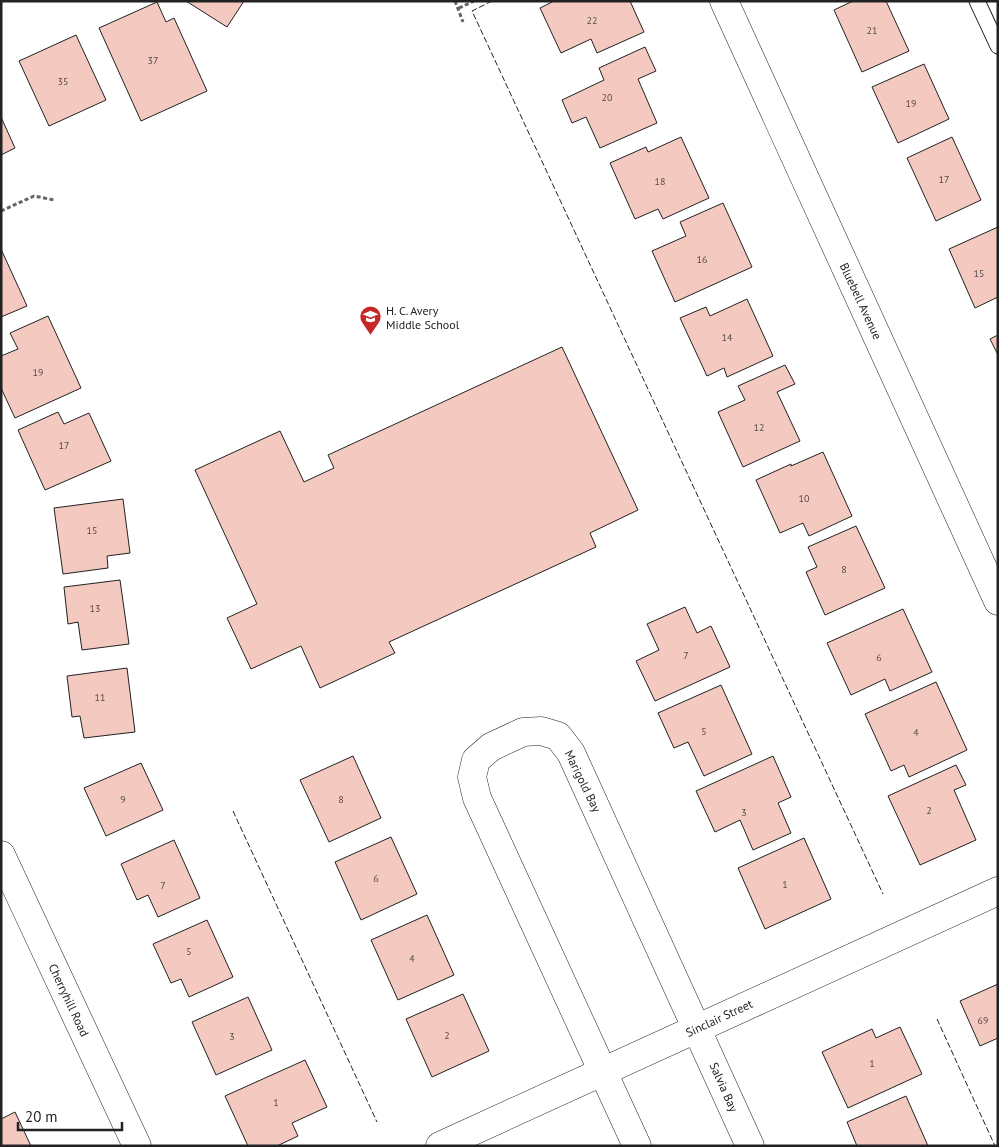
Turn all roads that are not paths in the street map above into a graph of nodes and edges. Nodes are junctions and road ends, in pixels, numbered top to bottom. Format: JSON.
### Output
{"nodes":[{"id":1,"x":724,"y":1,"type":"edge"},
{"id":2,"x":977,"y":1,"type":"edge"},
{"id":3,"x":998,"y":46,"type":"edge"},
{"id":4,"x":998,"y":601,"type":"edge"},
{"id":5,"x":1,"y":855,"type":"edge"},
{"id":6,"x":998,"y":891,"type":"edge"},
{"id":7,"x":697,"y":1028,"type":"junction"},
{"id":8,"x":603,"y":1071,"type":"junction"},
{"id":9,"x":137,"y":1146,"type":"edge"},
{"id":10,"x":440,"y":1146,"type":"edge"},
{"id":11,"x":637,"y":1146,"type":"edge"},
{"id":12,"x":750,"y":1146,"type":"edge"}],
"edges":[{"from":1,"to":4,"type":"street","name":"Bluebell Avenue"},
{"from":2,"to":3,"type":"lane"},
{"from":5,"to":9,"type":"street","name":"Cherryhill Road"},
{"from":6,"to":7,"type":"street","name":"Sinclair Street"},
{"from":7,"to":8,"type":"street","name":"Sinclair Street"},
{"from":7,"to":8,"type":"street","name":"Marigold Bay"},
{"from":7,"to":12,"type":"street","name":"Salvia Bay"},
{"from":8,"to":10,"type":"street","name":"Sinclair Street"},
{"from":8,"to":11,"type":"street"}]}
